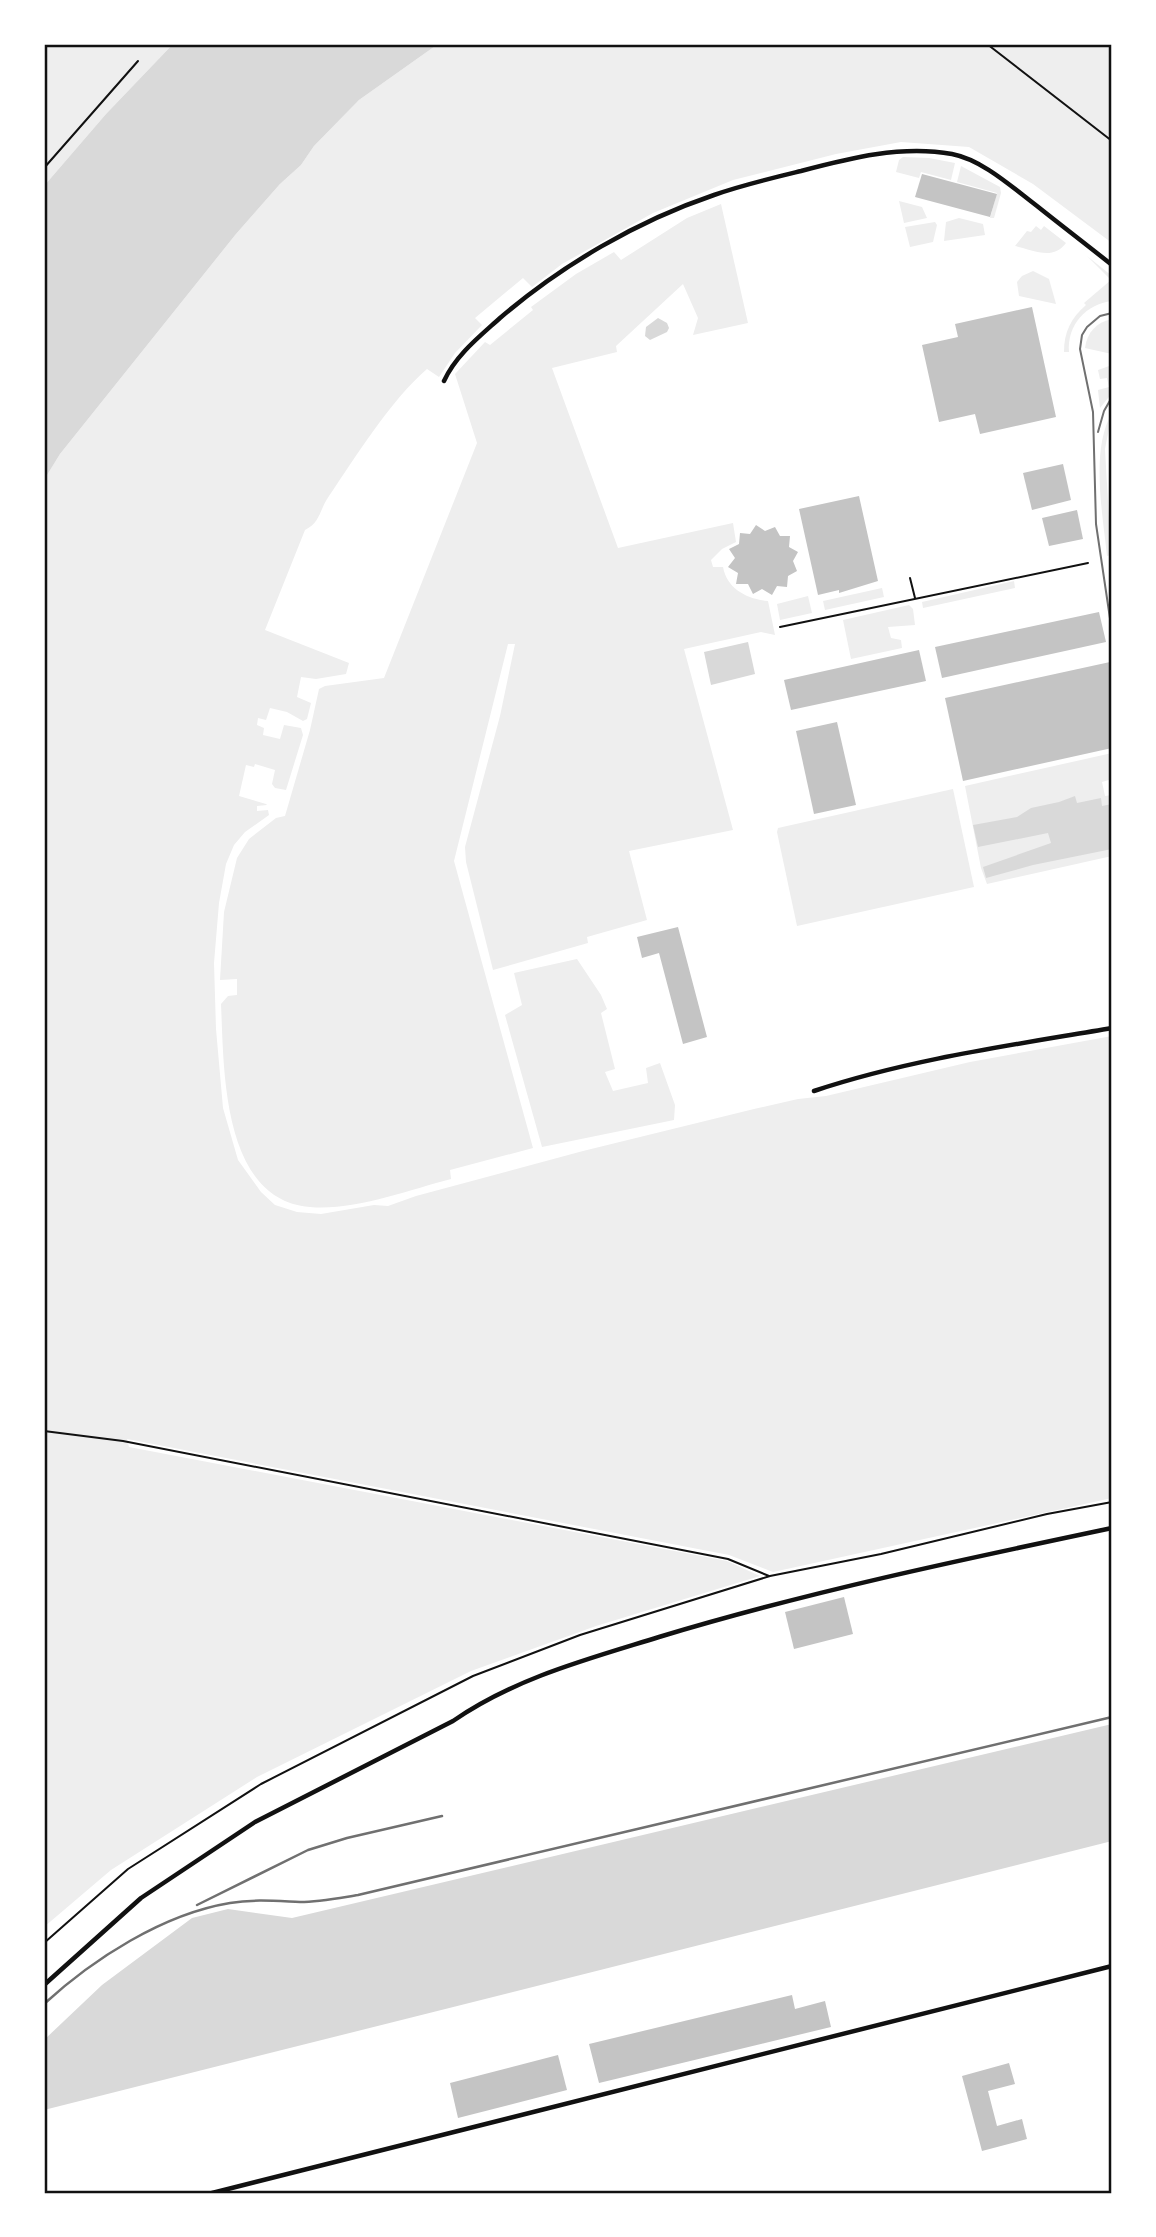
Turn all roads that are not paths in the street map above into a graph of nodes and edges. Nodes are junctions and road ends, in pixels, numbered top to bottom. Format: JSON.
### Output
{"nodes":[{"id":1,"x":1112,"y":265,"type":"edge"},
{"id":2,"x":444,"y":381,"type":"dead end"},
{"id":3,"x":1088,"y":564,"type":"dead end"},
{"id":4,"x":910,"y":578,"type":"dead end"},
{"id":5,"x":915,"y":599,"type":"junction"},
{"id":6,"x":780,"y":627,"type":"dead end"},
{"id":7,"x":1112,"y":1028,"type":"edge"},
{"id":8,"x":814,"y":1091,"type":"dead end"},
{"id":9,"x":1112,"y":1528,"type":"edge"},
{"id":10,"x":1112,"y":1966,"type":"edge"},
{"id":11,"x":44,"y":1985,"type":"edge"},
{"id":12,"x":212,"y":2193,"type":"edge"}],
"edges":[{"from":1,"to":2,"type":"street"},
{"from":3,"to":5,"type":"lane"},
{"from":4,"to":5,"type":"lane"},
{"from":5,"to":6,"type":"lane"},
{"from":7,"to":8,"type":"street"},
{"from":9,"to":11,"type":"street"},
{"from":10,"to":12,"type":"street"}]}
